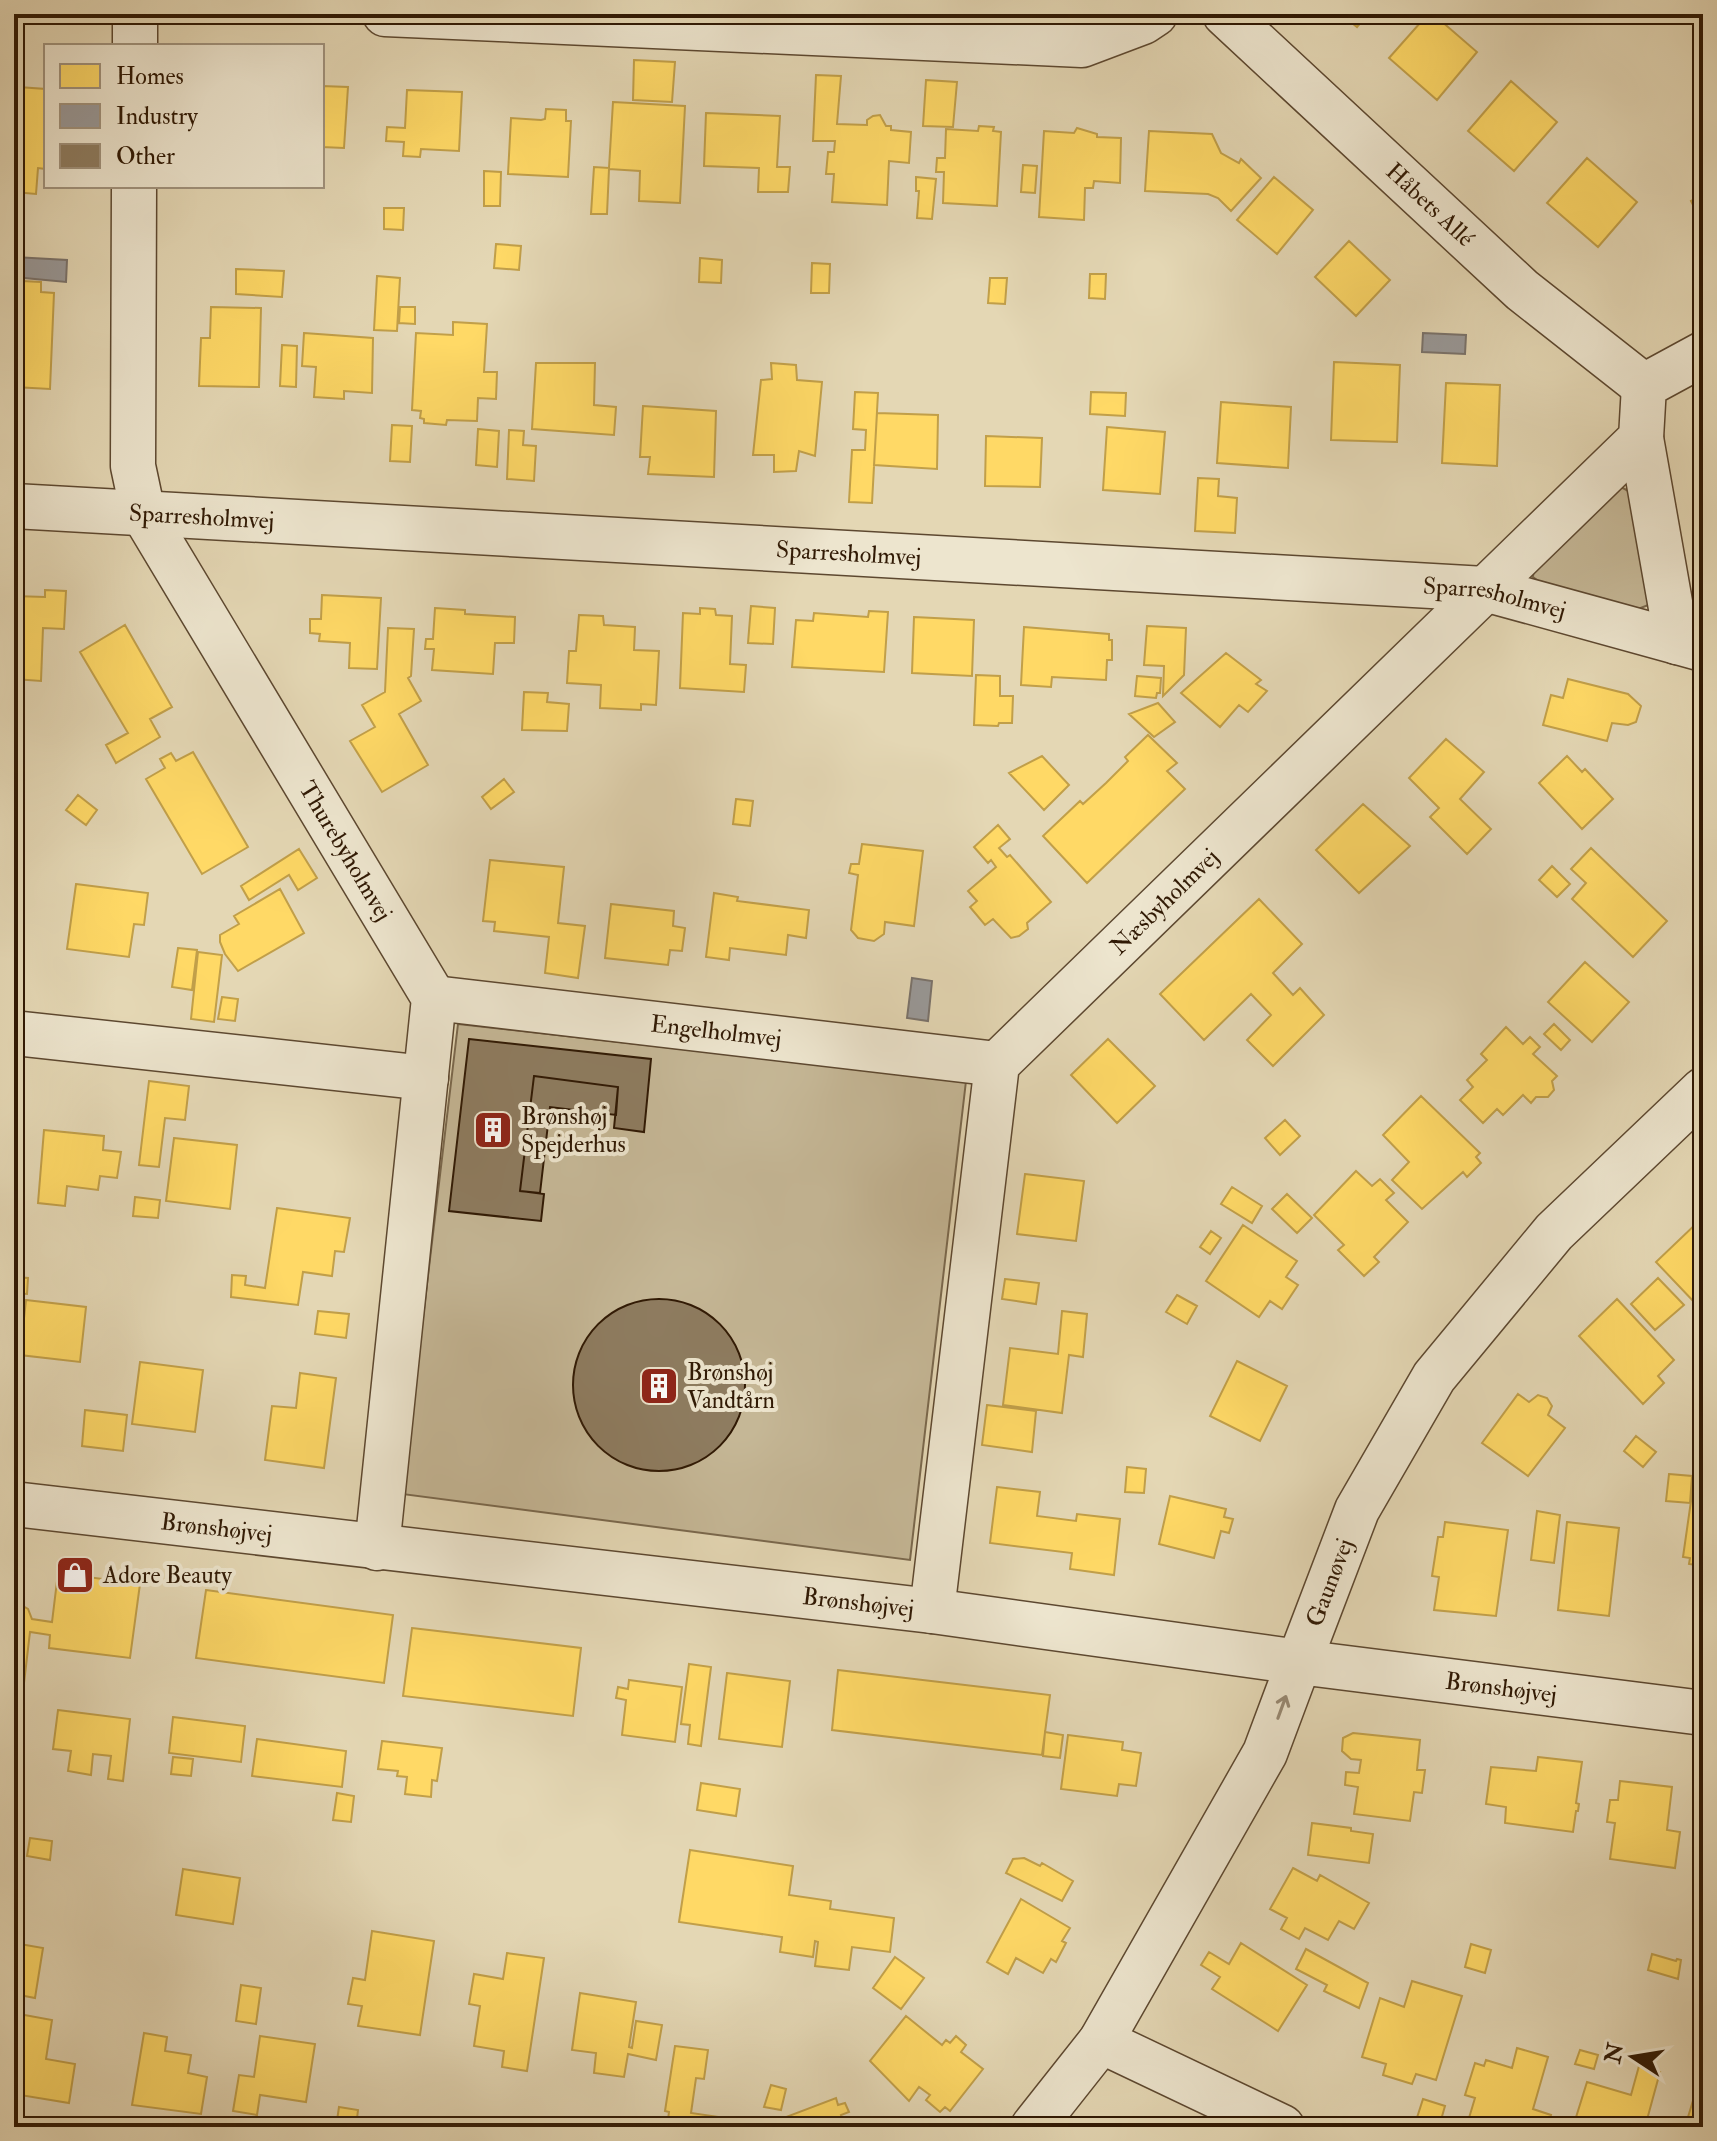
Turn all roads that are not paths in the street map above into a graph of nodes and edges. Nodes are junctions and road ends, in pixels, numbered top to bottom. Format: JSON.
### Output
{"nodes":[{"id":1,"x":135,"y":14,"type":"edge"},
{"id":2,"x":385,"y":14,"type":"edge"},
{"id":3,"x":1155,"y":14,"type":"edge"},
{"id":4,"x":1225,"y":14,"type":"edge"},
{"id":5,"x":135,"y":44,"type":"edge"},
{"id":6,"x":134,"y":188,"type":"edge"},
{"id":7,"x":1703,"y":354,"type":"edge"},
{"id":8,"x":1644,"y":386,"type":"junction"},
{"id":9,"x":1641,"y":438,"type":"junction"},
{"id":10,"x":14,"y":506,"type":"edge"},
{"id":11,"x":143,"y":513,"type":"junction"},
{"id":12,"x":1485,"y":589,"type":"junction"},
{"id":13,"x":1690,"y":646,"type":"edge"},
{"id":14,"x":434,"y":998,"type":"junction"},
{"id":15,"x":14,"y":1033,"type":"edge"},
{"id":16,"x":997,"y":1064,"type":"junction"},
{"id":17,"x":426,"y":1078,"type":"junction"},
{"id":18,"x":1703,"y":1090,"type":"edge"},
{"id":19,"x":14,"y":1504,"type":"edge"},
{"id":20,"x":377,"y":1548,"type":"junction"},
{"id":21,"x":932,"y":1611,"type":"junction"},
{"id":22,"x":1299,"y":1662,"type":"junction"},
{"id":23,"x":1703,"y":1713,"type":"edge"},
{"id":24,"x":1101,"y":2041,"type":"junction"},
{"id":25,"x":1033,"y":2127,"type":"edge"},
{"id":26,"x":1282,"y":2127,"type":"edge"}],
"edges":[{"from":1,"to":5,"type":"street"},
{"from":2,"to":3,"type":"street"},
{"from":4,"to":8,"type":"street","name":"Håbets Allé"},
{"from":6,"to":11,"type":"street","name":"Thurebyholmvej"},
{"from":7,"to":8,"type":"street"},
{"from":8,"to":9,"type":"street"},
{"from":9,"to":12,"type":"street","name":"Næsbyholmvej"},
{"from":9,"to":13,"type":"street","name":"Sparresholmvej"},
{"from":10,"to":11,"type":"street","name":"Sparresholmvej"},
{"from":11,"to":12,"type":"street","name":"Sparresholmvej"},
{"from":11,"to":14,"type":"street","name":"Thurebyholmvej"},
{"from":12,"to":13,"type":"street","name":"Sparresholmvej"},
{"from":12,"to":16,"type":"street","name":"Næsbyholmvej"},
{"from":14,"to":16,"type":"street","name":"Engelholmvej"},
{"from":14,"to":17,"type":"street"},
{"from":15,"to":17,"type":"street"},
{"from":16,"to":21,"type":"street"},
{"from":17,"to":20,"type":"street"},
{"from":18,"to":22,"type":"street","name":"Gaunøvej"},
{"from":19,"to":20,"type":"street","name":"Brønshøjvej"},
{"from":20,"to":21,"type":"street","name":"Brønshøjvej"},
{"from":21,"to":22,"type":"street","name":"Brønshøjvej"},
{"from":22,"to":23,"type":"street","name":"Brønshøjvej"},
{"from":24,"to":22,"type":"street","name":"Gaunøvej","one_way":true},
{"from":24,"to":25,"type":"street","name":"Gaunøvej"},
{"from":24,"to":26,"type":"street"}]}
